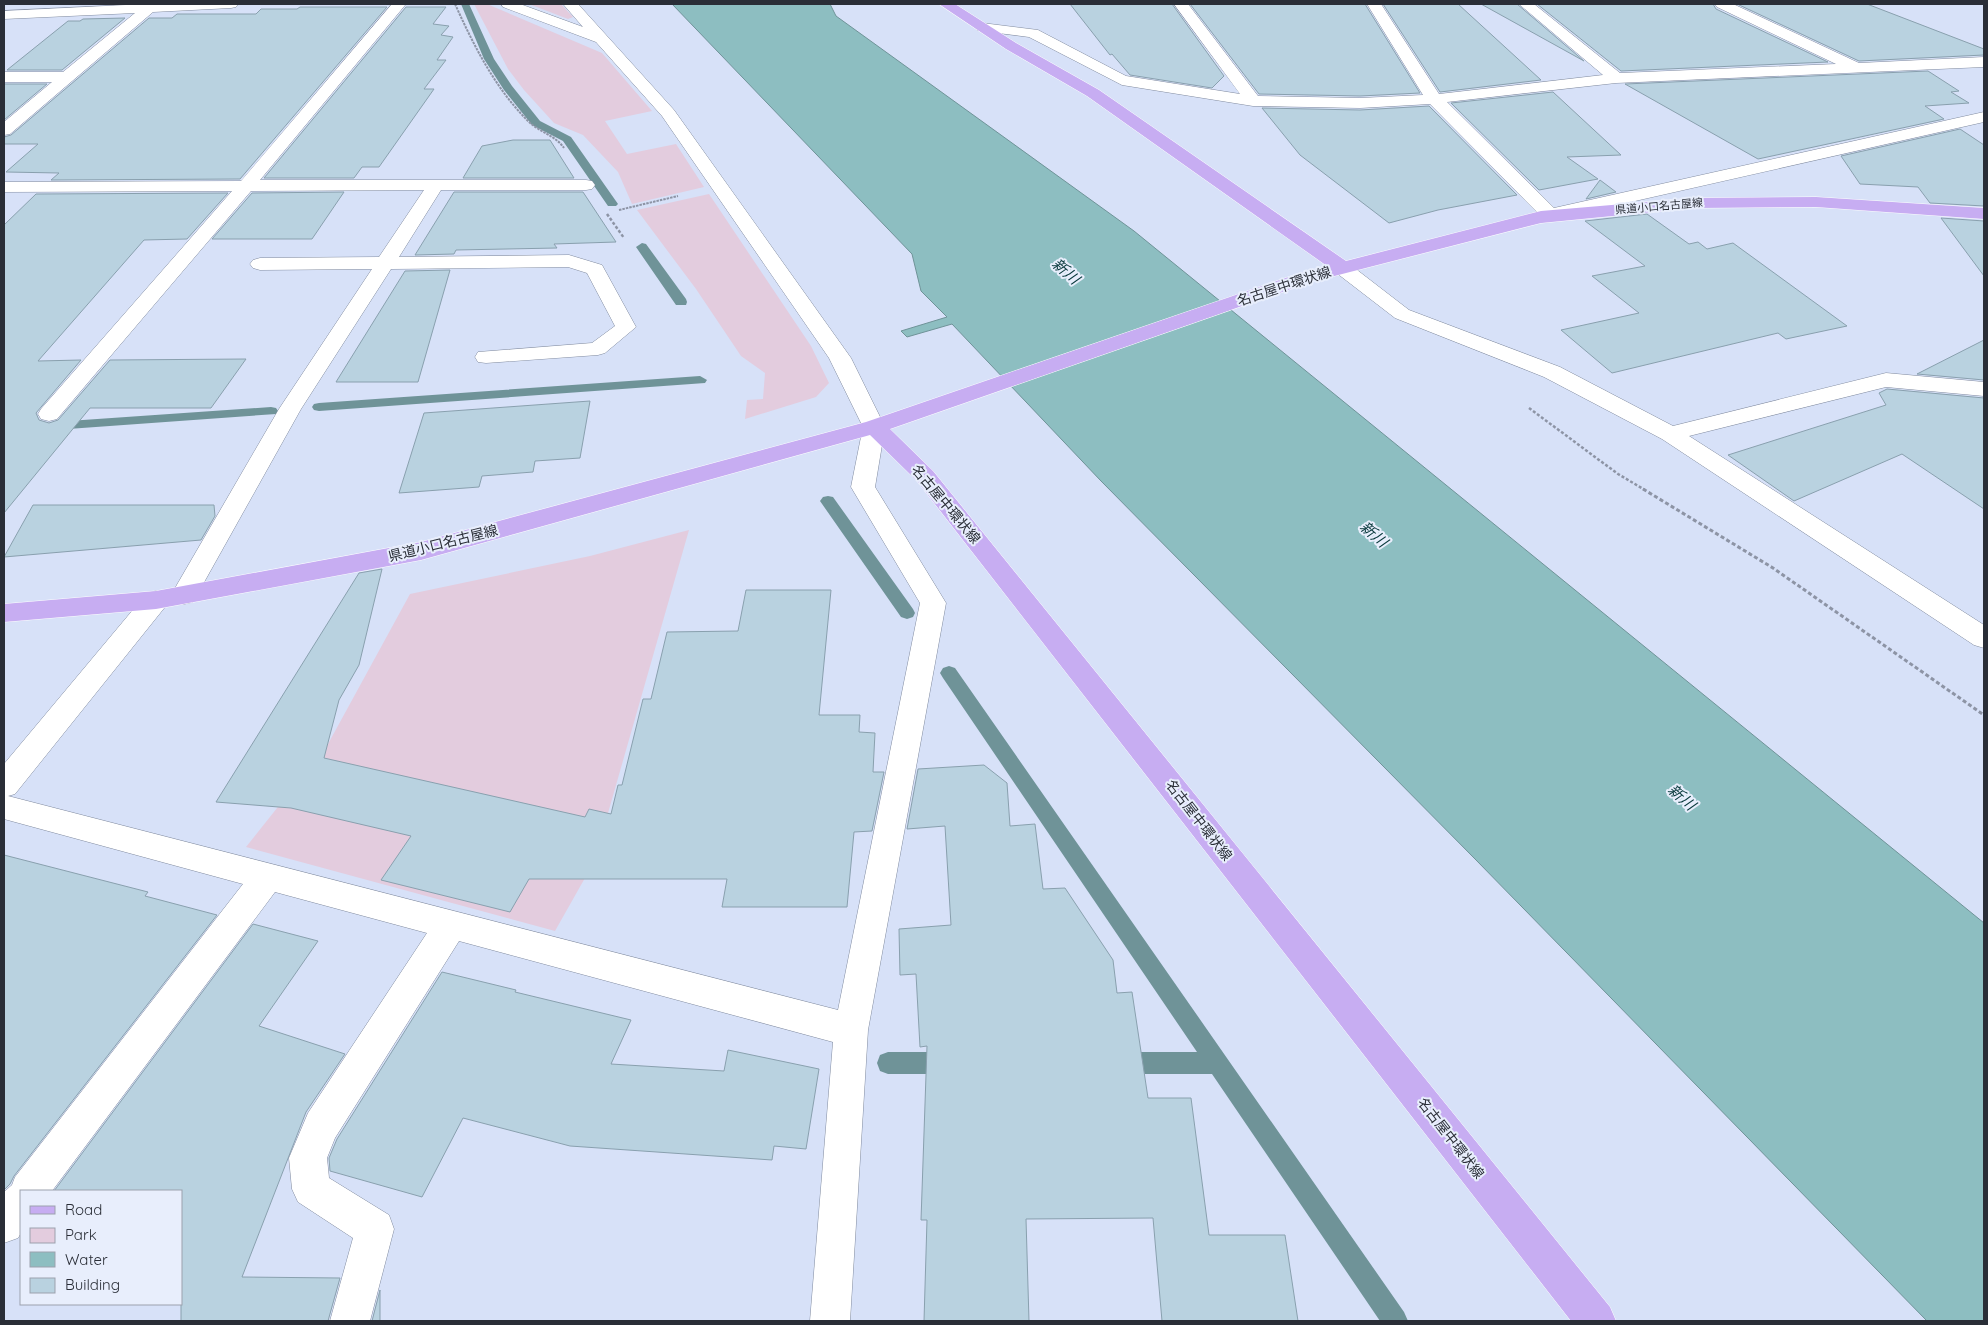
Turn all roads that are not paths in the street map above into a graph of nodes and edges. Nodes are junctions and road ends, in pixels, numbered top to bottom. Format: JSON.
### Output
{"nodes":[{"id":1,"x":231,"y":4,"type":"edge"},
{"id":2,"x":399,"y":4,"type":"edge"},
{"id":3,"x":508,"y":4,"type":"edge"},
{"id":4,"x":570,"y":4,"type":"edge"},
{"id":5,"x":946,"y":4,"type":"edge"},
{"id":6,"x":1181,"y":4,"type":"edge"},
{"id":7,"x":1374,"y":4,"type":"edge"},
{"id":8,"x":1526,"y":4,"type":"edge"},
{"id":9,"x":1722,"y":4,"type":"edge"},
{"id":10,"x":152,"y":6,"type":"edge"},
{"id":11,"x":4,"y":15,"type":"edge"},
{"id":12,"x":982,"y":27,"type":"junction"},
{"id":13,"x":599,"y":38,"type":"junction"},
{"id":14,"x":1984,"y":62,"type":"edge"},
{"id":15,"x":1857,"y":68,"type":"junction"},
{"id":16,"x":4,"y":77,"type":"edge"},
{"id":17,"x":67,"y":77,"type":"junction"},
{"id":18,"x":1616,"y":78,"type":"junction"},
{"id":19,"x":1434,"y":99,"type":"junction"},
{"id":20,"x":1253,"y":101,"type":"junction"},
{"id":21,"x":1984,"y":116,"type":"edge"},
{"id":22,"x":4,"y":130,"type":"edge"},
{"id":23,"x":436,"y":185,"type":"junction"},
{"id":24,"x":586,"y":185,"type":"road end"},
{"id":25,"x":4,"y":186,"type":"edge"},
{"id":26,"x":246,"y":186,"type":"junction"},
{"id":27,"x":1984,"y":213,"type":"edge"},
{"id":28,"x":1546,"y":216,"type":"junction"},
{"id":29,"x":386,"y":262,"type":"junction"},
{"id":30,"x":260,"y":264,"type":"dead end"},
{"id":31,"x":1341,"y":267,"type":"junction"},
{"id":32,"x":486,"y":357,"type":"dead end"},
{"id":33,"x":1984,"y":388,"type":"edge"},
{"id":34,"x":49,"y":414,"type":"dead end"},
{"id":35,"x":874,"y":427,"type":"junction"},
{"id":36,"x":1670,"y":434,"type":"junction"},
{"id":37,"x":184,"y":595,"type":"junction"},
{"id":38,"x":156,"y":600,"type":"junction"},
{"id":39,"x":4,"y":613,"type":"edge"},
{"id":40,"x":1984,"y":638,"type":"edge"},
{"id":41,"x":4,"y":785,"type":"edge"},
{"id":42,"x":4,"y":807,"type":"edge"},
{"id":43,"x":268,"y":876,"type":"junction"},
{"id":44,"x":451,"y":925,"type":"junction"},
{"id":45,"x":851,"y":1030,"type":"junction"},
{"id":46,"x":30,"y":1190,"type":"edge"},
{"id":47,"x":20,"y":1202,"type":"edge"},
{"id":48,"x":4,"y":1224,"type":"edge"},
{"id":49,"x":350,"y":1321,"type":"edge"},
{"id":50,"x":830,"y":1321,"type":"edge"},
{"id":51,"x":1596,"y":1321,"type":"edge"}],
"edges":[{"from":1,"to":10,"type":"street"},
{"from":2,"to":26,"type":"street"},
{"from":3,"to":13,"type":"street"},
{"from":4,"to":13,"type":"street"},
{"from":5,"to":12,"type":"main road","name":"名古屋中環状線"},
{"from":6,"to":20,"type":"street"},
{"from":7,"to":19,"type":"street"},
{"from":8,"to":18,"type":"street"},
{"from":9,"to":15,"type":"street"},
{"from":10,"to":11,"type":"street"},
{"from":10,"to":17,"type":"street"},
{"from":12,"to":20,"type":"street"},
{"from":12,"to":31,"type":"main road","name":"名古屋中環状線"},
{"from":13,"to":35,"type":"street"},
{"from":14,"to":15,"type":"street"},
{"from":15,"to":18,"type":"street"},
{"from":16,"to":17,"type":"street"},
{"from":17,"to":22,"type":"street"},
{"from":18,"to":19,"type":"street"},
{"from":19,"to":20,"type":"street"},
{"from":19,"to":28,"type":"street"},
{"from":21,"to":28,"type":"street"},
{"from":23,"to":24,"type":"street"},
{"from":23,"to":26,"type":"street"},
{"from":23,"to":29,"type":"street"},
{"from":25,"to":26,"type":"street"},
{"from":26,"to":34,"type":"street"},
{"from":27,"to":28,"type":"main road","name":"県道小口名古屋線"},
{"from":28,"to":31,"type":"main road","name":"県道小口名古屋線"},
{"from":29,"to":30,"type":"street"},
{"from":29,"to":32,"type":"street"},
{"from":29,"to":37,"type":"street"},
{"from":31,"to":35,"type":"main road","name":"名古屋中環状線"},
{"from":31,"to":36,"type":"street"},
{"from":33,"to":36,"type":"street"},
{"from":35,"to":37,"type":"main road","name":"県道小口名古屋線"},
{"from":35,"to":45,"type":"street"},
{"from":35,"to":51,"type":"main road","name":"名古屋中環状線"},
{"from":36,"to":40,"type":"street"},
{"from":37,"to":38,"type":"main road","name":"県道小口名古屋線"},
{"from":38,"to":39,"type":"main road","name":"県道小口名古屋線"},
{"from":38,"to":41,"type":"street"},
{"from":42,"to":43,"type":"street"},
{"from":43,"to":44,"type":"street"},
{"from":43,"to":46,"type":"street"},
{"from":44,"to":45,"type":"street"},
{"from":44,"to":49,"type":"street"},
{"from":45,"to":50,"type":"street"},
{"from":47,"to":48,"type":"street"}]}
